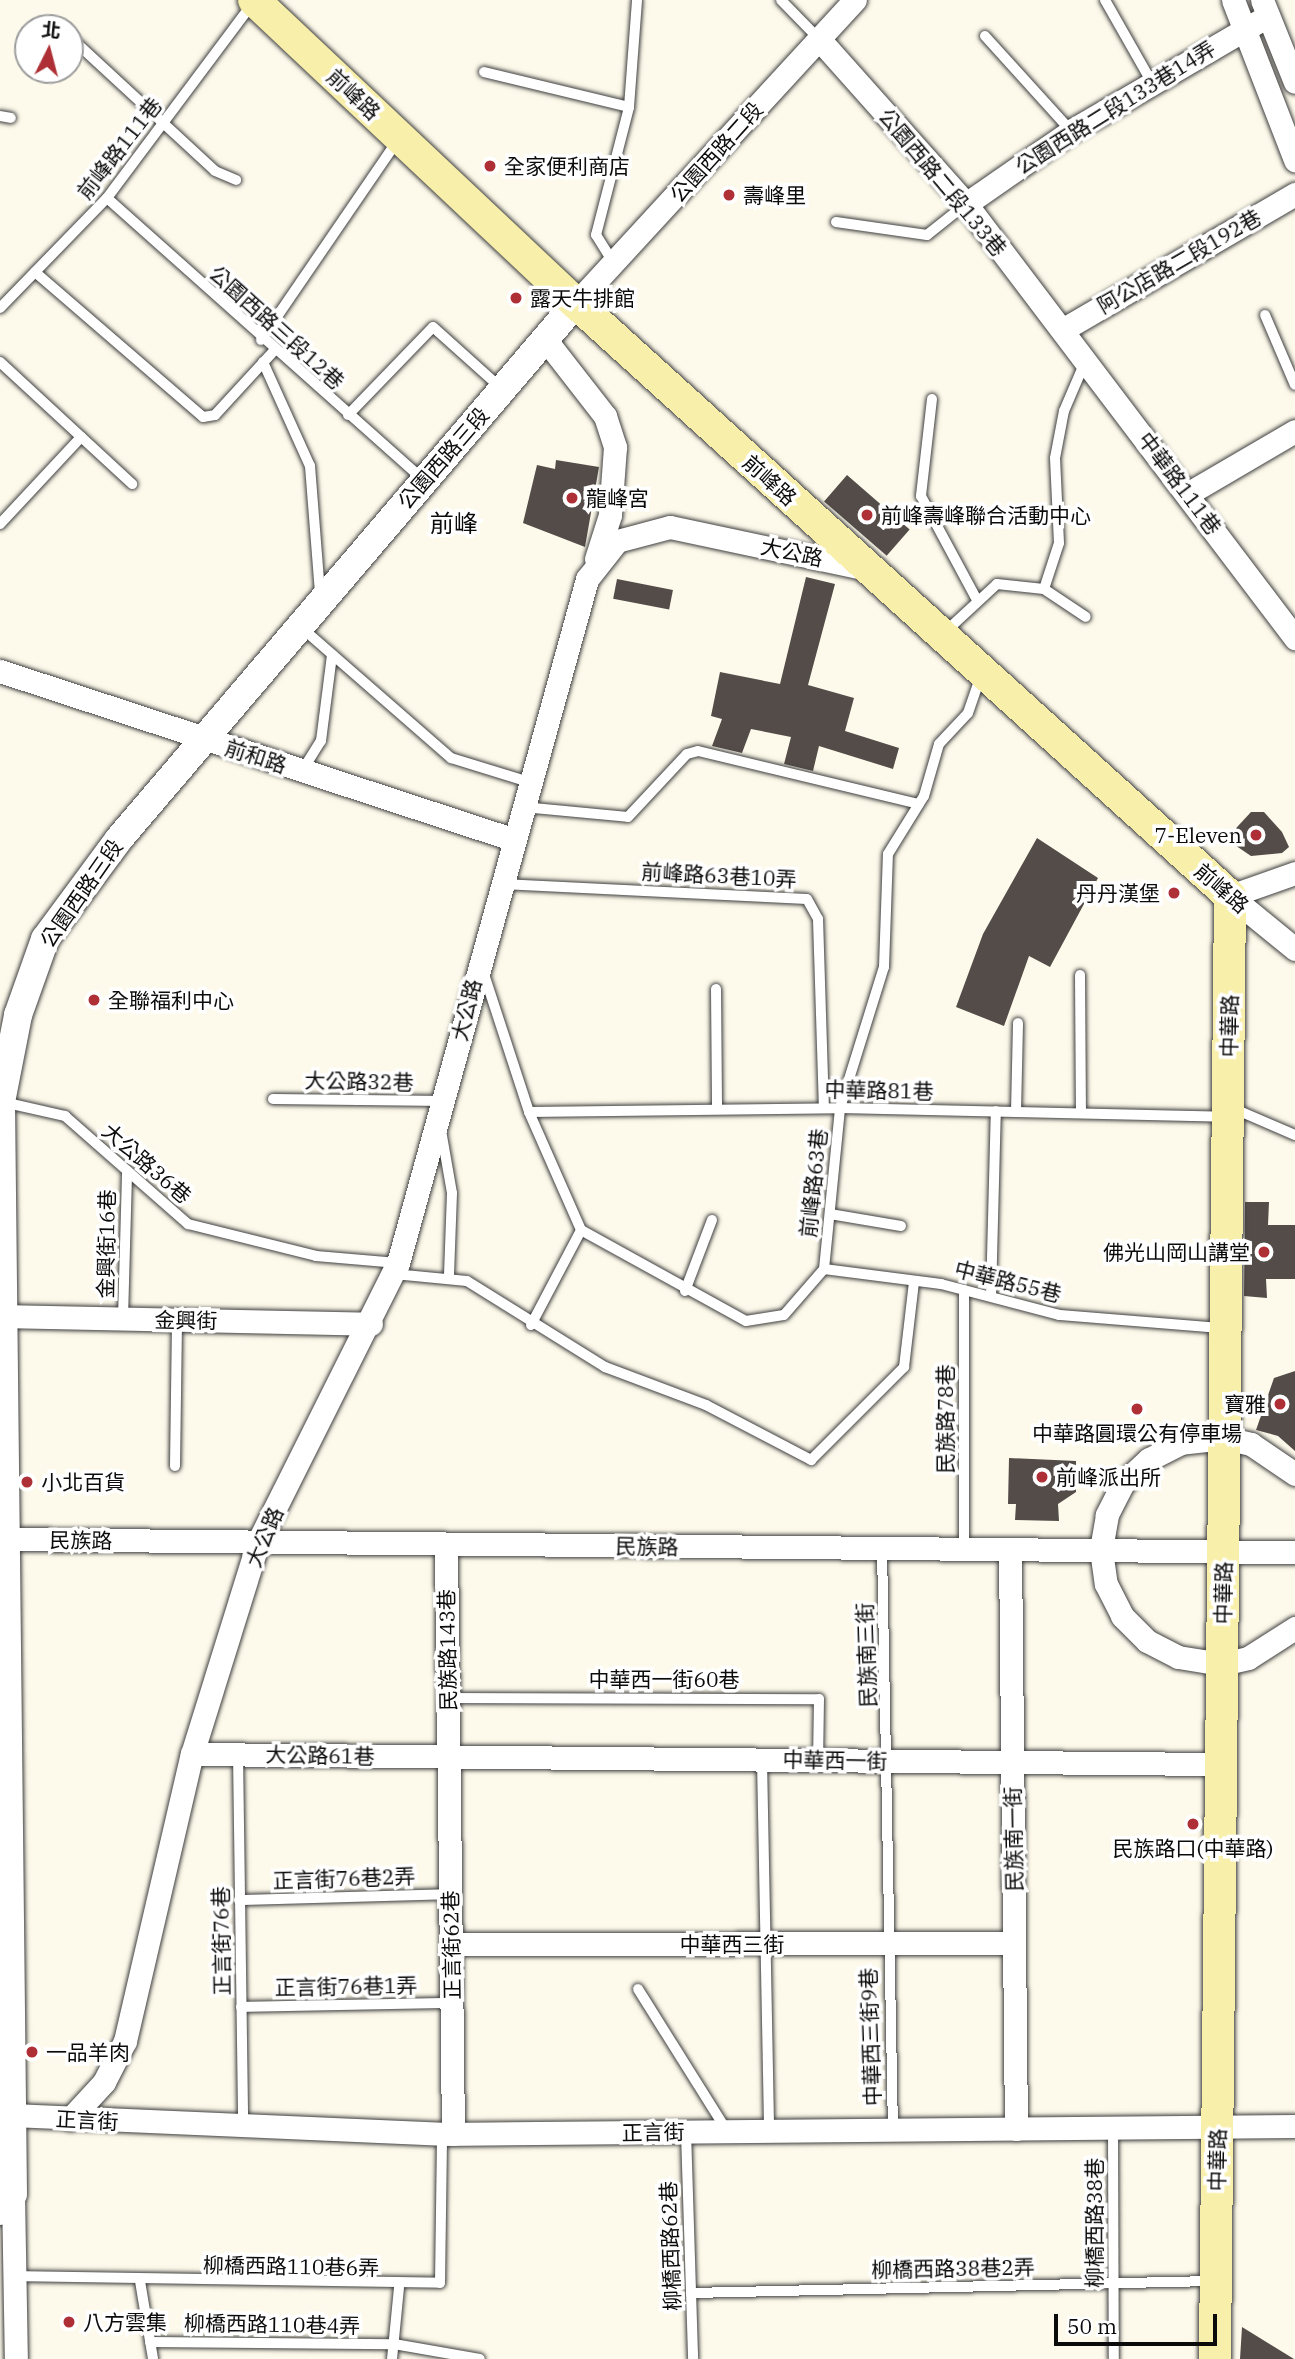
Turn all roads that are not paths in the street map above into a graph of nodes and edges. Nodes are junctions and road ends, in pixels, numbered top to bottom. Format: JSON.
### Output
{"nodes":[{"id":1,"x":254,"y":0,"type":"edge"},
{"id":2,"x":637,"y":0,"type":"edge"},
{"id":3,"x":781,"y":0,"type":"edge"},
{"id":4,"x":855,"y":0,"type":"edge"},
{"id":5,"x":1105,"y":0,"type":"edge"},
{"id":6,"x":1233,"y":0,"type":"edge"},
{"id":7,"x":1265,"y":8,"type":"edge"},
{"id":8,"x":1243,"y":28,"type":"junction"},
{"id":9,"x":985,"y":36,"type":"dead end"},
{"id":10,"x":819,"y":39,"type":"junction"},
{"id":11,"x":84,"y":50,"type":"edge"},
{"id":12,"x":484,"y":72,"type":"dead end"},
{"id":13,"x":1151,"y":81,"type":"junction"},
{"id":14,"x":1295,"y":82,"type":"edge"},
{"id":15,"x":629,"y":107,"type":"junction"},
{"id":16,"x":162,"y":124,"type":"junction"},
{"id":17,"x":1071,"y":131,"type":"junction"},
{"id":18,"x":400,"y":138,"type":"junction"},
{"id":19,"x":1295,"y":160,"type":"edge"},
{"id":20,"x":236,"y":180,"type":"dead end"},
{"id":21,"x":1295,"y":194,"type":"edge"},
{"id":22,"x":107,"y":198,"type":"junction"},
{"id":23,"x":966,"y":204,"type":"junction"},
{"id":24,"x":836,"y":222,"type":"dead end"},
{"id":25,"x":615,"y":264,"type":"junction"},
{"id":26,"x":35,"y":272,"type":"junction"},
{"id":27,"x":576,"y":303,"type":"junction"},
{"id":28,"x":0,"y":308,"type":"edge"},
{"id":29,"x":1265,"y":315,"type":"dead end"},
{"id":30,"x":1064,"y":329,"type":"junction"},
{"id":31,"x":545,"y":339,"type":"junction"},
{"id":32,"x":261,"y":340,"type":"junction"},
{"id":33,"x":273,"y":352,"type":"junction"},
{"id":34,"x":1086,"y":360,"type":"junction"},
{"id":35,"x":0,"y":362,"type":"edge"},
{"id":36,"x":264,"y":362,"type":"junction"},
{"id":37,"x":1295,"y":385,"type":"edge"},
{"id":38,"x":502,"y":389,"type":"junction"},
{"id":39,"x":932,"y":400,"type":"dead end"},
{"id":40,"x":348,"y":415,"type":"junction"},
{"id":41,"x":1295,"y":431,"type":"edge"},
{"id":42,"x":81,"y":437,"type":"junction"},
{"id":43,"x":424,"y":481,"type":"junction"},
{"id":44,"x":132,"y":484,"type":"dead end"},
{"id":45,"x":1189,"y":493,"type":"junction"},
{"id":46,"x":0,"y":524,"type":"edge"},
{"id":47,"x":596,"y":562,"type":"junction"},
{"id":48,"x":869,"y":569,"type":"junction"},
{"id":49,"x":1044,"y":589,"type":"junction"},
{"id":50,"x":977,"y":600,"type":"junction"},
{"id":51,"x":320,"y":601,"type":"junction"},
{"id":52,"x":1086,"y":617,"type":"dead end"},
{"id":53,"x":300,"y":626,"type":"junction"},
{"id":54,"x":942,"y":635,"type":"junction"},
{"id":55,"x":1295,"y":638,"type":"edge"},
{"id":56,"x":332,"y":656,"type":"junction"},
{"id":57,"x":0,"y":671,"type":"edge"},
{"id":58,"x":982,"y":672,"type":"junction"},
{"id":59,"x":201,"y":738,"type":"junction"},
{"id":60,"x":302,"y":771,"type":"junction"},
{"id":61,"x":529,"y":782,"type":"junction"},
{"id":62,"x":919,"y":804,"type":"junction"},
{"id":63,"x":522,"y":807,"type":"junction"},
{"id":64,"x":512,"y":839,"type":"junction"},
{"id":65,"x":1295,"y":873,"type":"edge"},
{"id":66,"x":499,"y":884,"type":"junction"},
{"id":67,"x":1230,"y":896,"type":"junction"},
{"id":68,"x":1295,"y":949,"type":"edge"},
{"id":69,"x":479,"y":958,"type":"junction"},
{"id":70,"x":1080,"y":975,"type":"dead end"},
{"id":71,"x":716,"y":989,"type":"dead end"},
{"id":72,"x":1018,"y":1023,"type":"dead end"},
{"id":73,"x":273,"y":1099,"type":"dead end"},
{"id":74,"x":0,"y":1102,"type":"edge"},
{"id":75,"x":824,"y":1108,"type":"junction"},
{"id":76,"x":840,"y":1108,"type":"junction"},
{"id":77,"x":718,"y":1109,"type":"junction"},
{"id":78,"x":442,"y":1110,"type":"junction"},
{"id":79,"x":996,"y":1111,"type":"junction"},
{"id":80,"x":1228,"y":1111,"type":"junction"},
{"id":81,"x":529,"y":1112,"type":"junction"},
{"id":82,"x":1016,"y":1112,"type":"junction"},
{"id":83,"x":1081,"y":1114,"type":"junction"},
{"id":84,"x":1295,"y":1135,"type":"edge"},
{"id":85,"x":127,"y":1171,"type":"junction"},
{"id":86,"x":830,"y":1214,"type":"junction"},
{"id":87,"x":712,"y":1220,"type":"dead end"},
{"id":88,"x":901,"y":1226,"type":"dead end"},
{"id":89,"x":581,"y":1230,"type":"junction"},
{"id":90,"x":396,"y":1268,"type":"junction"},
{"id":91,"x":824,"y":1269,"type":"junction"},
{"id":92,"x":449,"y":1276,"type":"junction"},
{"id":93,"x":914,"y":1282,"type":"junction"},
{"id":94,"x":964,"y":1290,"type":"junction"},
{"id":95,"x":685,"y":1291,"type":"junction"},
{"id":96,"x":991,"y":1296,"type":"junction"},
{"id":97,"x":1,"y":1316,"type":"edge"},
{"id":98,"x":123,"y":1318,"type":"junction"},
{"id":99,"x":177,"y":1320,"type":"junction"},
{"id":100,"x":372,"y":1324,"type":"junction"},
{"id":101,"x":531,"y":1325,"type":"junction"},
{"id":102,"x":1226,"y":1328,"type":"junction"},
{"id":103,"x":1224,"y":1438,"type":"junction"},
{"id":104,"x":175,"y":1465,"type":"dead end"},
{"id":105,"x":1295,"y":1474,"type":"edge"},
{"id":106,"x":2,"y":1539,"type":"edge"},
{"id":107,"x":258,"y":1542,"type":"junction"},
{"id":108,"x":446,"y":1544,"type":"junction"},
{"id":109,"x":882,"y":1548,"type":"junction"},
{"id":110,"x":964,"y":1549,"type":"junction"},
{"id":111,"x":1010,"y":1549,"type":"junction"},
{"id":112,"x":1101,"y":1550,"type":"junction"},
{"id":113,"x":1223,"y":1551,"type":"junction"},
{"id":114,"x":1295,"y":1552,"type":"edge"},
{"id":115,"x":1295,"y":1628,"type":"edge"},
{"id":116,"x":1222,"y":1664,"type":"junction"},
{"id":117,"x":448,"y":1698,"type":"junction"},
{"id":118,"x":192,"y":1754,"type":"junction"},
{"id":119,"x":238,"y":1754,"type":"junction"},
{"id":120,"x":449,"y":1756,"type":"junction"},
{"id":121,"x":762,"y":1759,"type":"junction"},
{"id":122,"x":818,"y":1760,"type":"junction"},
{"id":123,"x":888,"y":1760,"type":"junction"},
{"id":124,"x":1012,"y":1762,"type":"junction"},
{"id":125,"x":1221,"y":1764,"type":"junction"},
{"id":126,"x":4,"y":1819,"type":"edge"},
{"id":127,"x":450,"y":1894,"type":"junction"},
{"id":128,"x":239,"y":1900,"type":"junction"},
{"id":129,"x":886,"y":1943,"type":"junction"},
{"id":130,"x":1014,"y":1943,"type":"junction"},
{"id":131,"x":451,"y":1944,"type":"junction"},
{"id":132,"x":766,"y":1944,"type":"junction"},
{"id":133,"x":638,"y":1989,"type":"dead end"},
{"id":134,"x":451,"y":2003,"type":"junction"},
{"id":135,"x":241,"y":2007,"type":"junction"},
{"id":136,"x":12,"y":2115,"type":"junction"},
{"id":137,"x":70,"y":2119,"type":"junction"},
{"id":138,"x":1295,"y":2126,"type":"edge"},
{"id":139,"x":243,"y":2127,"type":"junction"},
{"id":140,"x":1218,"y":2127,"type":"junction"},
{"id":141,"x":1113,"y":2128,"type":"junction"},
{"id":142,"x":1016,"y":2129,"type":"junction"},
{"id":143,"x":893,"y":2130,"type":"junction"},
{"id":144,"x":769,"y":2131,"type":"junction"},
{"id":145,"x":686,"y":2132,"type":"junction"},
{"id":146,"x":727,"y":2132,"type":"junction"},
{"id":147,"x":448,"y":2134,"type":"junction"},
{"id":148,"x":7,"y":2202,"type":"edge"},
{"id":149,"x":15,"y":2276,"type":"junction"},
{"id":150,"x":140,"y":2281,"type":"junction"},
{"id":151,"x":1216,"y":2281,"type":"junction"},
{"id":152,"x":1114,"y":2283,"type":"junction"},
{"id":153,"x":399,"y":2287,"type":"junction"},
{"id":154,"x":691,"y":2293,"type":"junction"},
{"id":155,"x":150,"y":2342,"type":"junction"},
{"id":156,"x":394,"y":2344,"type":"junction"},
{"id":157,"x":16,"y":2359,"type":"edge"},
{"id":158,"x":153,"y":2359,"type":"edge"},
{"id":159,"x":392,"y":2359,"type":"edge"},
{"id":160,"x":480,"y":2359,"type":"edge"},
{"id":161,"x":693,"y":2359,"type":"edge"},
{"id":162,"x":1114,"y":2359,"type":"edge"},
{"id":163,"x":1215,"y":2359,"type":"edge"}],
"edges":[{"from":1,"to":16,"type":"lane","name":"前峰路111巷"},
{"from":1,"to":18,"type":"main road","name":"前峰路"},
{"from":2,"to":15,"type":"lane"},
{"from":3,"to":10,"type":"lane"},
{"from":4,"to":10,"type":"street","name":"公園西路二段"},
{"from":5,"to":13,"type":"lane"},
{"from":6,"to":8,"type":"street"},
{"from":7,"to":8,"type":"street","name":"公園西路二段133巷14弄"},
{"from":7,"to":14,"type":"street"},
{"from":8,"to":13,"type":"street","name":"公園西路二段133巷14弄"},
{"from":8,"to":19,"type":"street"},
{"from":9,"to":17,"type":"lane"},
{"from":10,"to":23,"type":"street","name":"公園西路二段133巷"},
{"from":10,"to":25,"type":"street","name":"公園西路二段"},
{"from":11,"to":16,"type":"lane"},
{"from":12,"to":15,"type":"lane"},
{"from":13,"to":17,"type":"street","name":"公園西路二段133巷14弄"},
{"from":15,"to":25,"type":"lane"},
{"from":16,"to":20,"type":"lane"},
{"from":16,"to":22,"type":"lane","name":"前峰路111巷"},
{"from":17,"to":23,"type":"street","name":"公園西路二段133巷14弄"},
{"from":18,"to":27,"type":"main road","name":"前峰路"},
{"from":18,"to":32,"type":"lane"},
{"from":21,"to":30,"type":"street","name":"阿公店路二段192巷"},
{"from":22,"to":26,"type":"lane","name":"前峰路111巷"},
{"from":22,"to":32,"type":"lane","name":"公園西路三段12巷"},
{"from":23,"to":24,"type":"lane"},
{"from":23,"to":30,"type":"street","name":"公園西路二段133巷"},
{"from":25,"to":27,"type":"street","name":"公園西路二段"},
{"from":26,"to":28,"type":"lane","name":"前峰路111巷"},
{"from":26,"to":36,"type":"lane"},
{"from":27,"to":31,"type":"street","name":"公園西路三段"},
{"from":27,"to":48,"type":"main road","name":"前峰路"},
{"from":29,"to":37,"type":"lane"},
{"from":30,"to":34,"type":"street","name":"中華路111巷"},
{"from":31,"to":38,"type":"street","name":"公園西路三段"},
{"from":31,"to":47,"type":"street"},
{"from":32,"to":33,"type":"lane","name":"公園西路三段12巷"},
{"from":33,"to":36,"type":"lane"},
{"from":33,"to":40,"type":"lane","name":"公園西路三段12巷"},
{"from":34,"to":45,"type":"street","name":"中華路111巷"},
{"from":34,"to":49,"type":"lane"},
{"from":35,"to":42,"type":"lane"},
{"from":36,"to":51,"type":"lane","name":"公園西路三段12巷"},
{"from":38,"to":40,"type":"lane"},
{"from":38,"to":43,"type":"street","name":"公園西路三段"},
{"from":39,"to":50,"type":"lane"},
{"from":40,"to":43,"type":"lane","name":"公園西路三段12巷"},
{"from":41,"to":45,"type":"street"},
{"from":42,"to":44,"type":"lane"},
{"from":42,"to":46,"type":"lane"},
{"from":43,"to":51,"type":"street","name":"公園西路三段"},
{"from":45,"to":55,"type":"street","name":"中華路111巷"},
{"from":47,"to":48,"type":"street","name":"大公路"},
{"from":47,"to":61,"type":"street","name":"大公路"},
{"from":48,"to":54,"type":"main road","name":"前峰路"},
{"from":49,"to":50,"type":"lane"},
{"from":49,"to":52,"type":"lane"},
{"from":50,"to":54,"type":"lane"},
{"from":51,"to":53,"type":"street","name":"公園西路三段"},
{"from":53,"to":56,"type":"lane"},
{"from":53,"to":59,"type":"street","name":"公園西路三段"},
{"from":54,"to":58,"type":"main road","name":"前峰路"},
{"from":56,"to":60,"type":"lane"},
{"from":56,"to":61,"type":"lane"},
{"from":57,"to":59,"type":"street","name":"前和路"},
{"from":58,"to":62,"type":"lane","name":"前峰路63巷"},
{"from":58,"to":67,"type":"main road","name":"前峰路"},
{"from":59,"to":60,"type":"street","name":"前和路"},
{"from":59,"to":74,"type":"street","name":"公園西路三段"},
{"from":60,"to":64,"type":"street","name":"前和路"},
{"from":61,"to":63,"type":"street","name":"大公路"},
{"from":62,"to":63,"type":"lane"},
{"from":62,"to":76,"type":"lane","name":"前峰路63巷"},
{"from":63,"to":64,"type":"street","name":"大公路"},
{"from":64,"to":66,"type":"street","name":"大公路"},
{"from":65,"to":67,"type":"street"},
{"from":66,"to":69,"type":"street","name":"大公路"},
{"from":66,"to":75,"type":"lane","name":"前峰路63巷10弄"},
{"from":67,"to":68,"type":"street","name":"前峰路"},
{"from":67,"to":80,"type":"main road","name":"中華路"},
{"from":69,"to":78,"type":"street","name":"大公路"},
{"from":69,"to":81,"type":"lane","name":"大公路"},
{"from":70,"to":83,"type":"lane"},
{"from":71,"to":77,"type":"lane"},
{"from":72,"to":82,"type":"lane"},
{"from":73,"to":78,"type":"lane","name":"大公路32巷"},
{"from":74,"to":85,"type":"lane","name":"大公路36巷"},
{"from":74,"to":97,"type":"street","name":"公園西路三段"},
{"from":75,"to":76,"type":"lane","name":"中華路81巷"},
{"from":75,"to":77,"type":"lane","name":"中華路81巷"},
{"from":76,"to":79,"type":"lane","name":"中華路81巷"},
{"from":76,"to":86,"type":"lane","name":"前峰路63巷"},
{"from":77,"to":81,"type":"lane","name":"中華路81巷"},
{"from":78,"to":90,"type":"street","name":"大公路"},
{"from":78,"to":92,"type":"lane"},
{"from":79,"to":82,"type":"lane","name":"中華路81巷"},
{"from":79,"to":96,"type":"lane"},
{"from":80,"to":83,"type":"lane","name":"中華路81巷"},
{"from":80,"to":84,"type":"lane"},
{"from":80,"to":102,"type":"main road","name":"中華路"},
{"from":81,"to":89,"type":"lane","name":"大公路"},
{"from":82,"to":83,"type":"lane","name":"中華路81巷"},
{"from":85,"to":90,"type":"lane","name":"大公路36巷"},
{"from":85,"to":98,"type":"lane","name":"金興街16巷"},
{"from":86,"to":88,"type":"lane"},
{"from":86,"to":91,"type":"lane","name":"前峰路63巷"},
{"from":87,"to":95,"type":"lane"},
{"from":89,"to":95,"type":"lane"},
{"from":89,"to":101,"type":"lane"},
{"from":90,"to":92,"type":"lane","name":"大公路36巷"},
{"from":90,"to":100,"type":"street","name":"大公路"},
{"from":91,"to":93,"type":"lane","name":"中華路55巷"},
{"from":91,"to":95,"type":"lane"},
{"from":92,"to":101,"type":"lane"},
{"from":93,"to":94,"type":"lane","name":"中華路55巷"},
{"from":93,"to":101,"type":"lane"},
{"from":94,"to":96,"type":"lane","name":"中華路55巷"},
{"from":94,"to":110,"type":"lane","name":"民族路78巷"},
{"from":96,"to":102,"type":"lane","name":"中華路55巷"},
{"from":97,"to":98,"type":"street","name":"金興街"},
{"from":97,"to":106,"type":"street","name":"公園西路三段"},
{"from":98,"to":99,"type":"street","name":"金興街"},
{"from":99,"to":100,"type":"street","name":"金興街"},
{"from":99,"to":104,"type":"lane"},
{"from":100,"to":107,"type":"street","name":"大公路"},
{"from":102,"to":103,"type":"main road","name":"中華路"},
{"from":103,"to":105,"type":"street"},
{"from":103,"to":112,"type":"street"},
{"from":103,"to":113,"type":"main road","name":"中華路"},
{"from":106,"to":107,"type":"street","name":"民族路"},
{"from":106,"to":126,"type":"street","name":"公園西路三段"},
{"from":107,"to":108,"type":"street","name":"民族路"},
{"from":107,"to":118,"type":"street","name":"大公路"},
{"from":108,"to":109,"type":"street","name":"民族路"},
{"from":108,"to":117,"type":"street","name":"民族路143巷"},
{"from":109,"to":110,"type":"street","name":"民族路"},
{"from":109,"to":123,"type":"lane","name":"民族南三街"},
{"from":110,"to":111,"type":"street","name":"民族路"},
{"from":111,"to":112,"type":"street","name":"民族路"},
{"from":111,"to":124,"type":"street","name":"民族南一街"},
{"from":112,"to":113,"type":"street","name":"民族路"},
{"from":112,"to":116,"type":"street"},
{"from":113,"to":114,"type":"street","name":"民族路"},
{"from":113,"to":116,"type":"main road","name":"中華路"},
{"from":115,"to":116,"type":"street"},
{"from":116,"to":125,"type":"main road","name":"中華路"},
{"from":117,"to":120,"type":"street","name":"民族路143巷"},
{"from":117,"to":122,"type":"lane","name":"中華西一街60巷"},
{"from":118,"to":119,"type":"street","name":"大公路61巷"},
{"from":118,"to":137,"type":"street","name":"大公路"},
{"from":119,"to":120,"type":"street","name":"大公路61巷"},
{"from":119,"to":128,"type":"lane","name":"正言街76巷"},
{"from":120,"to":121,"type":"street","name":"中華西一街"},
{"from":120,"to":127,"type":"street","name":"正言街62巷"},
{"from":121,"to":122,"type":"street","name":"中華西一街"},
{"from":121,"to":132,"type":"lane"},
{"from":122,"to":123,"type":"street","name":"中華西一街"},
{"from":123,"to":124,"type":"street","name":"中華西一街"},
{"from":123,"to":129,"type":"lane","name":"民族南三街"},
{"from":124,"to":125,"type":"street","name":"中華西一街"},
{"from":124,"to":130,"type":"street","name":"民族南一街"},
{"from":125,"to":140,"type":"main road","name":"中華路"},
{"from":126,"to":136,"type":"street","name":"公園西路三段"},
{"from":127,"to":128,"type":"lane","name":"正言街76巷2弄"},
{"from":127,"to":131,"type":"street","name":"正言街62巷"},
{"from":128,"to":135,"type":"lane","name":"正言街76巷"},
{"from":129,"to":130,"type":"street","name":"中華西三街"},
{"from":129,"to":132,"type":"street","name":"中華西三街"},
{"from":129,"to":143,"type":"lane","name":"中華西三街9巷"},
{"from":130,"to":142,"type":"street","name":"民族南一街"},
{"from":131,"to":132,"type":"street","name":"中華西三街"},
{"from":131,"to":134,"type":"street","name":"正言街62巷"},
{"from":132,"to":144,"type":"lane"},
{"from":133,"to":146,"type":"lane"},
{"from":134,"to":135,"type":"lane","name":"正言街76巷1弄"},
{"from":134,"to":147,"type":"street","name":"正言街62巷"},
{"from":135,"to":139,"type":"lane","name":"正言街76巷"},
{"from":136,"to":137,"type":"street","name":"正言街"},
{"from":136,"to":148,"type":"street","name":"公園西路三段"},
{"from":137,"to":139,"type":"street","name":"正言街"},
{"from":138,"to":140,"type":"street","name":"正言街"},
{"from":139,"to":147,"type":"street","name":"正言街"},
{"from":140,"to":141,"type":"street","name":"正言街"},
{"from":140,"to":151,"type":"main road","name":"中華路"},
{"from":141,"to":142,"type":"street","name":"正言街"},
{"from":141,"to":152,"type":"lane","name":"柳橋西路38巷"},
{"from":142,"to":143,"type":"street","name":"正言街"},
{"from":143,"to":144,"type":"street","name":"正言街"},
{"from":144,"to":146,"type":"street","name":"正言街"},
{"from":145,"to":146,"type":"street","name":"正言街"},
{"from":145,"to":147,"type":"street","name":"正言街"},
{"from":145,"to":154,"type":"lane","name":"柳橋西路62巷"},
{"from":147,"to":153,"type":"lane","name":"柳橋西路110巷6弄"},
{"from":148,"to":149,"type":"street","name":"公園西路三段"},
{"from":149,"to":150,"type":"lane","name":"柳橋西路110巷6弄"},
{"from":149,"to":157,"type":"street","name":"公園西路三段"},
{"from":150,"to":153,"type":"lane","name":"柳橋西路110巷6弄"},
{"from":150,"to":155,"type":"lane"},
{"from":151,"to":152,"type":"lane","name":"柳橋西路38巷2弄"},
{"from":151,"to":163,"type":"main road","name":"中華路"},
{"from":152,"to":154,"type":"lane","name":"柳橋西路38巷2弄"},
{"from":152,"to":162,"type":"lane","name":"柳橋西路38巷"},
{"from":153,"to":156,"type":"lane"},
{"from":154,"to":161,"type":"lane","name":"柳橋西路62巷"},
{"from":155,"to":156,"type":"lane","name":"柳橋西路110巷4弄"},
{"from":155,"to":158,"type":"lane"},
{"from":156,"to":159,"type":"lane"},
{"from":156,"to":160,"type":"lane","name":"柳橋西路110巷4弄"}]}
